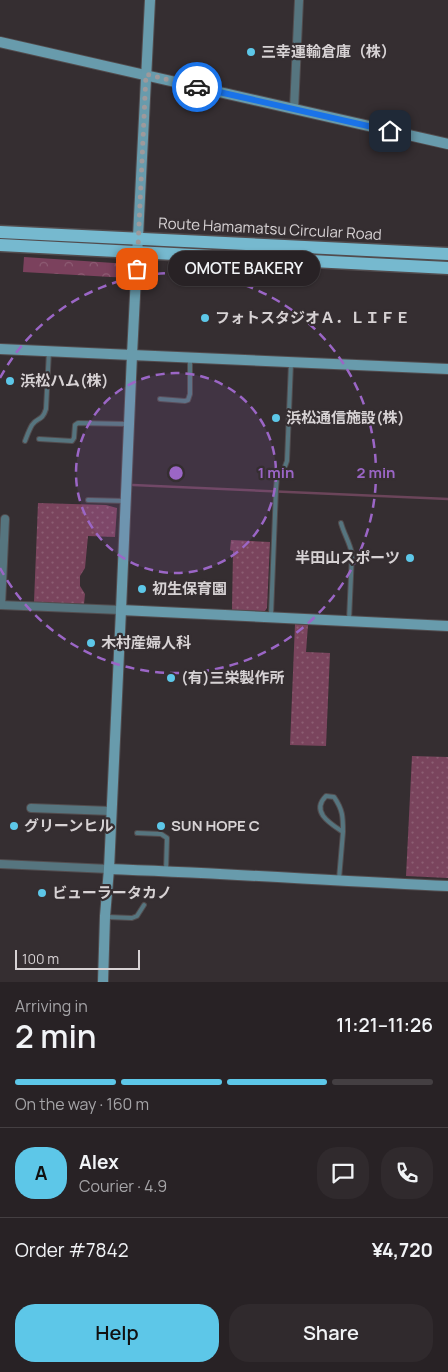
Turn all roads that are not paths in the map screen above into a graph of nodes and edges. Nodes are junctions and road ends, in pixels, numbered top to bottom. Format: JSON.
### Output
{"nodes":[{"id":1,"x":150,"y":0,"type":"edge"},
{"id":2,"x":299,"y":0,"type":"edge"},
{"id":3,"x":0,"y":42,"type":"edge"},
{"id":4,"x":146,"y":74,"type":"junction"},
{"id":5,"x":294,"y":109,"type":"junction"},
{"id":6,"x":448,"y":144,"type":"edge"},
{"id":7,"x":0,"y":232,"type":"edge"},
{"id":8,"x":138,"y":238,"type":"junction"},
{"id":9,"x":0,"y":245,"type":"edge"},
{"id":10,"x":138,"y":252,"type":"junction"},
{"id":11,"x":448,"y":254,"type":"edge"},
{"id":12,"x":448,"y":268,"type":"edge"},
{"id":13,"x":0,"y":349,"type":"edge"},
{"id":14,"x":48,"y":352,"type":"junction"},
{"id":15,"x":132,"y":356,"type":"junction"},
{"id":16,"x":190,"y":358,"type":"junction"},
{"id":17,"x":291,"y":362,"type":"junction"},
{"id":18,"x":448,"y":369,"type":"edge"},
{"id":19,"x":160,"y":399,"type":"dead end"},
{"id":20,"x":129,"y":424,"type":"junction"},
{"id":21,"x":39,"y":439,"type":"dead end"},
{"id":22,"x":25,"y":442,"type":"dead end"},
{"id":23,"x":88,"y":500,"type":"dead end"},
{"id":24,"x":126,"y":501,"type":"junction"},
{"id":25,"x":5,"y":520,"type":"dead end"},
{"id":26,"x":341,"y":522,"type":"dead end"},
{"id":27,"x":0,"y":605,"type":"edge"},
{"id":28,"x":121,"y":610,"type":"junction"},
{"id":29,"x":271,"y":617,"type":"junction"},
{"id":30,"x":349,"y":621,"type":"junction"},
{"id":31,"x":448,"y":626,"type":"edge"},
{"id":32,"x":32,"y":808,"type":"dead end"},
{"id":33,"x":111,"y":811,"type":"junction"},
{"id":34,"x":343,"y":832,"type":"junction"},
{"id":35,"x":137,"y":833,"type":"dead end"},
{"id":36,"x":0,"y":864,"type":"edge"},
{"id":37,"x":108,"y":870,"type":"junction"},
{"id":38,"x":166,"y":871,"type":"junction"},
{"id":39,"x":339,"y":881,"type":"junction"},
{"id":40,"x":448,"y":886,"type":"edge"},
{"id":41,"x":144,"y":906,"type":"dead end"},
{"id":42,"x":105,"y":916,"type":"junction"},
{"id":43,"x":103,"y":982,"type":"edge"}],
"edges":[{"from":1,"to":4,"type":"street"},
{"from":2,"to":5,"type":"street"},
{"from":3,"to":4,"type":"street"},
{"from":4,"to":5,"type":"street"},
{"from":4,"to":8,"type":"street"},
{"from":5,"to":6,"type":"street"},
{"from":7,"to":8,"type":"main road","name":"Route Hamamatsu Circular Road"},
{"from":8,"to":10,"type":"street"},
{"from":8,"to":11,"type":"main road","name":"Route Hamamatsu Circular Road"},
{"from":9,"to":10,"type":"main road","name":"Route Hamamatsu Circular Road"},
{"from":10,"to":12,"type":"main road","name":"Route Hamamatsu Circular Road"},
{"from":10,"to":15,"type":"street"},
{"from":13,"to":14,"type":"street"},
{"from":14,"to":15,"type":"street"},
{"from":14,"to":22,"type":"lane"},
{"from":15,"to":16,"type":"street"},
{"from":15,"to":20,"type":"street"},
{"from":16,"to":17,"type":"street"},
{"from":16,"to":19,"type":"lane"},
{"from":17,"to":18,"type":"street"},
{"from":17,"to":29,"type":"lane"},
{"from":20,"to":21,"type":"lane"},
{"from":20,"to":24,"type":"street"},
{"from":23,"to":24,"type":"lane"},
{"from":24,"to":28,"type":"street"},
{"from":25,"to":27,"type":"street"},
{"from":26,"to":30,"type":"lane"},
{"from":27,"to":28,"type":"street"},
{"from":28,"to":29,"type":"street"},
{"from":28,"to":33,"type":"street"},
{"from":29,"to":30,"type":"street"},
{"from":30,"to":31,"type":"street"},
{"from":32,"to":33,"type":"street"},
{"from":33,"to":37,"type":"street"},
{"from":34,"to":34,"type":"lane"},
{"from":34,"to":39,"type":"lane"},
{"from":35,"to":38,"type":"lane"},
{"from":36,"to":37,"type":"street"},
{"from":37,"to":38,"type":"street"},
{"from":37,"to":42,"type":"street"},
{"from":38,"to":39,"type":"street"},
{"from":39,"to":40,"type":"street"},
{"from":41,"to":42,"type":"lane"},
{"from":42,"to":43,"type":"street"}]}
